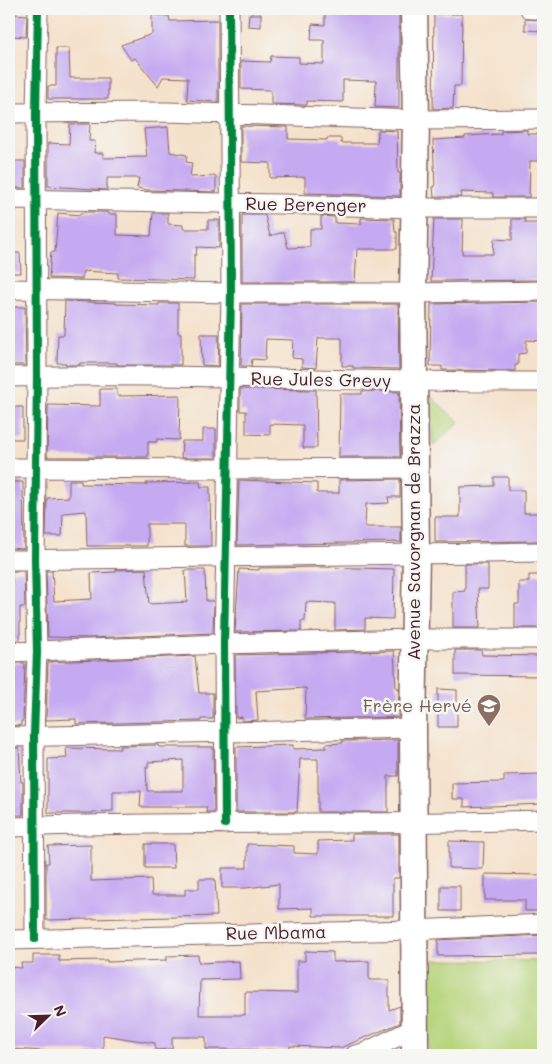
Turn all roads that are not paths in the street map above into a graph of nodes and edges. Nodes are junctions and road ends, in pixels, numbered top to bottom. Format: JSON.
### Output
{"nodes":[{"id":1,"x":38,"y":9,"type":"edge"},
{"id":2,"x":229,"y":9,"type":"edge"},
{"id":3,"x":414,"y":9,"type":"edge"},
{"id":4,"x":530,"y":9,"type":"edge"},
{"id":5,"x":543,"y":9,"type":"edge"},
{"id":6,"x":9,"y":113,"type":"edge"},
{"id":7,"x":36,"y":113,"type":"junction"},
{"id":8,"x":230,"y":115,"type":"junction"},
{"id":9,"x":543,"y":119,"type":"edge"},
{"id":10,"x":416,"y":120,"type":"junction"},
{"id":11,"x":9,"y":199,"type":"edge"},
{"id":12,"x":38,"y":199,"type":"junction"},
{"id":13,"x":229,"y":203,"type":"junction"},
{"id":14,"x":414,"y":208,"type":"junction"},
{"id":15,"x":543,"y":208,"type":"edge"},
{"id":16,"x":37,"y":288,"type":"junction"},
{"id":17,"x":9,"y":289,"type":"edge"},
{"id":18,"x":543,"y":291,"type":"edge"},
{"id":19,"x":230,"y":293,"type":"junction"},
{"id":20,"x":413,"y":294,"type":"junction"},
{"id":21,"x":37,"y":376,"type":"junction"},
{"id":22,"x":9,"y":377,"type":"edge"},
{"id":23,"x":229,"y":378,"type":"junction"},
{"id":24,"x":415,"y":382,"type":"junction"},
{"id":25,"x":543,"y":382,"type":"edge"},
{"id":26,"x":36,"y":467,"type":"junction"},
{"id":27,"x":9,"y":468,"type":"edge"},
{"id":28,"x":414,"y":468,"type":"junction"},
{"id":29,"x":228,"y":469,"type":"junction"},
{"id":30,"x":543,"y":552,"type":"edge"},
{"id":31,"x":416,"y":553,"type":"junction"},
{"id":32,"x":226,"y":557,"type":"junction"},
{"id":33,"x":35,"y":559,"type":"junction"},
{"id":34,"x":9,"y":560,"type":"edge"},
{"id":35,"x":414,"y":639,"type":"junction"},
{"id":36,"x":543,"y":639,"type":"edge"},
{"id":37,"x":224,"y":644,"type":"junction"},
{"id":38,"x":9,"y":652,"type":"edge"},
{"id":39,"x":37,"y":652,"type":"junction"},
{"id":40,"x":413,"y":728,"type":"junction"},
{"id":41,"x":225,"y":732,"type":"junction"},
{"id":42,"x":34,"y":735,"type":"junction"},
{"id":43,"x":9,"y":737,"type":"edge"},
{"id":44,"x":543,"y":820,"type":"edge"},
{"id":45,"x":225,"y":824,"type":"junction"},
{"id":46,"x":413,"y":824,"type":"junction"},
{"id":47,"x":35,"y":826,"type":"junction"},
{"id":48,"x":9,"y":827,"type":"edge"},
{"id":49,"x":543,"y":924,"type":"edge"},
{"id":50,"x":413,"y":930,"type":"junction"},
{"id":51,"x":35,"y":939,"type":"junction"},
{"id":52,"x":9,"y":940,"type":"edge"},
{"id":53,"x":415,"y":1028,"type":"junction"},
{"id":54,"x":355,"y":1055,"type":"edge"},
{"id":55,"x":415,"y":1055,"type":"edge"}],
"edges":[{"from":1,"to":7,"type":"street"},
{"from":2,"to":8,"type":"street"},
{"from":3,"to":10,"type":"main road","name":"Avenue Savorgnan de Brazza"},
{"from":4,"to":5,"type":"street"},
{"from":6,"to":7,"type":"street"},
{"from":7,"to":8,"type":"street"},
{"from":7,"to":12,"type":"street"},
{"from":8,"to":10,"type":"street"},
{"from":8,"to":13,"type":"street"},
{"from":9,"to":10,"type":"street"},
{"from":10,"to":14,"type":"main road","name":"Avenue Savorgnan de Brazza"},
{"from":11,"to":12,"type":"street","name":"Rue Berenger"},
{"from":12,"to":13,"type":"street","name":"Rue Berenger"},
{"from":12,"to":16,"type":"street"},
{"from":13,"to":14,"type":"street","name":"Rue Berenger"},
{"from":13,"to":19,"type":"street"},
{"from":14,"to":15,"type":"street","name":"Rue Berenger"},
{"from":14,"to":20,"type":"main road","name":"Avenue Savorgnan de Brazza"},
{"from":16,"to":17,"type":"street"},
{"from":16,"to":19,"type":"street"},
{"from":16,"to":21,"type":"street"},
{"from":18,"to":20,"type":"street"},
{"from":19,"to":20,"type":"street"},
{"from":19,"to":23,"type":"street"},
{"from":20,"to":24,"type":"main road","name":"Avenue Savorgnan de Brazza"},
{"from":21,"to":22,"type":"street","name":"Rue Jules Grevy"},
{"from":21,"to":23,"type":"street","name":"Rue Jules Grevy"},
{"from":21,"to":26,"type":"street"},
{"from":23,"to":24,"type":"street","name":"Rue Jules Grevy"},
{"from":23,"to":29,"type":"street"},
{"from":24,"to":25,"type":"street","name":"Rue Jules Grevy"},
{"from":24,"to":28,"type":"main road","name":"Avenue Savorgnan de Brazza"},
{"from":26,"to":27,"type":"street"},
{"from":26,"to":29,"type":"street"},
{"from":26,"to":33,"type":"street"},
{"from":28,"to":29,"type":"street"},
{"from":28,"to":31,"type":"main road","name":"Avenue Savorgnan de Brazza"},
{"from":29,"to":32,"type":"street"},
{"from":30,"to":31,"type":"street"},
{"from":31,"to":32,"type":"street"},
{"from":31,"to":35,"type":"main road","name":"Avenue Savorgnan de Brazza"},
{"from":32,"to":33,"type":"street"},
{"from":32,"to":37,"type":"street"},
{"from":33,"to":34,"type":"street"},
{"from":33,"to":39,"type":"street"},
{"from":35,"to":36,"type":"street"},
{"from":35,"to":37,"type":"street"},
{"from":35,"to":40,"type":"main road","name":"Avenue Savorgnan de Brazza"},
{"from":37,"to":39,"type":"street"},
{"from":37,"to":41,"type":"street"},
{"from":38,"to":39,"type":"street"},
{"from":39,"to":42,"type":"street"},
{"from":40,"to":41,"type":"street"},
{"from":40,"to":46,"type":"main road","name":"Avenue Savorgnan de Brazza"},
{"from":41,"to":42,"type":"street"},
{"from":41,"to":45,"type":"street"},
{"from":42,"to":43,"type":"street"},
{"from":42,"to":47,"type":"street"},
{"from":44,"to":46,"type":"street"},
{"from":45,"to":46,"type":"street"},
{"from":45,"to":47,"type":"street"},
{"from":46,"to":50,"type":"main road","name":"Avenue Savorgnan de Brazza"},
{"from":47,"to":48,"type":"street"},
{"from":47,"to":51,"type":"street"},
{"from":49,"to":50,"type":"street","name":"Rue Mbama"},
{"from":50,"to":51,"type":"street","name":"Rue Mbama"},
{"from":50,"to":53,"type":"main road","name":"Avenue Savorgnan de Brazza"},
{"from":51,"to":52,"type":"street","name":"Rue Mbama"},
{"from":53,"to":54,"type":"street"},
{"from":53,"to":55,"type":"main road","name":"Avenue Savorgnan de Brazza"}]}
